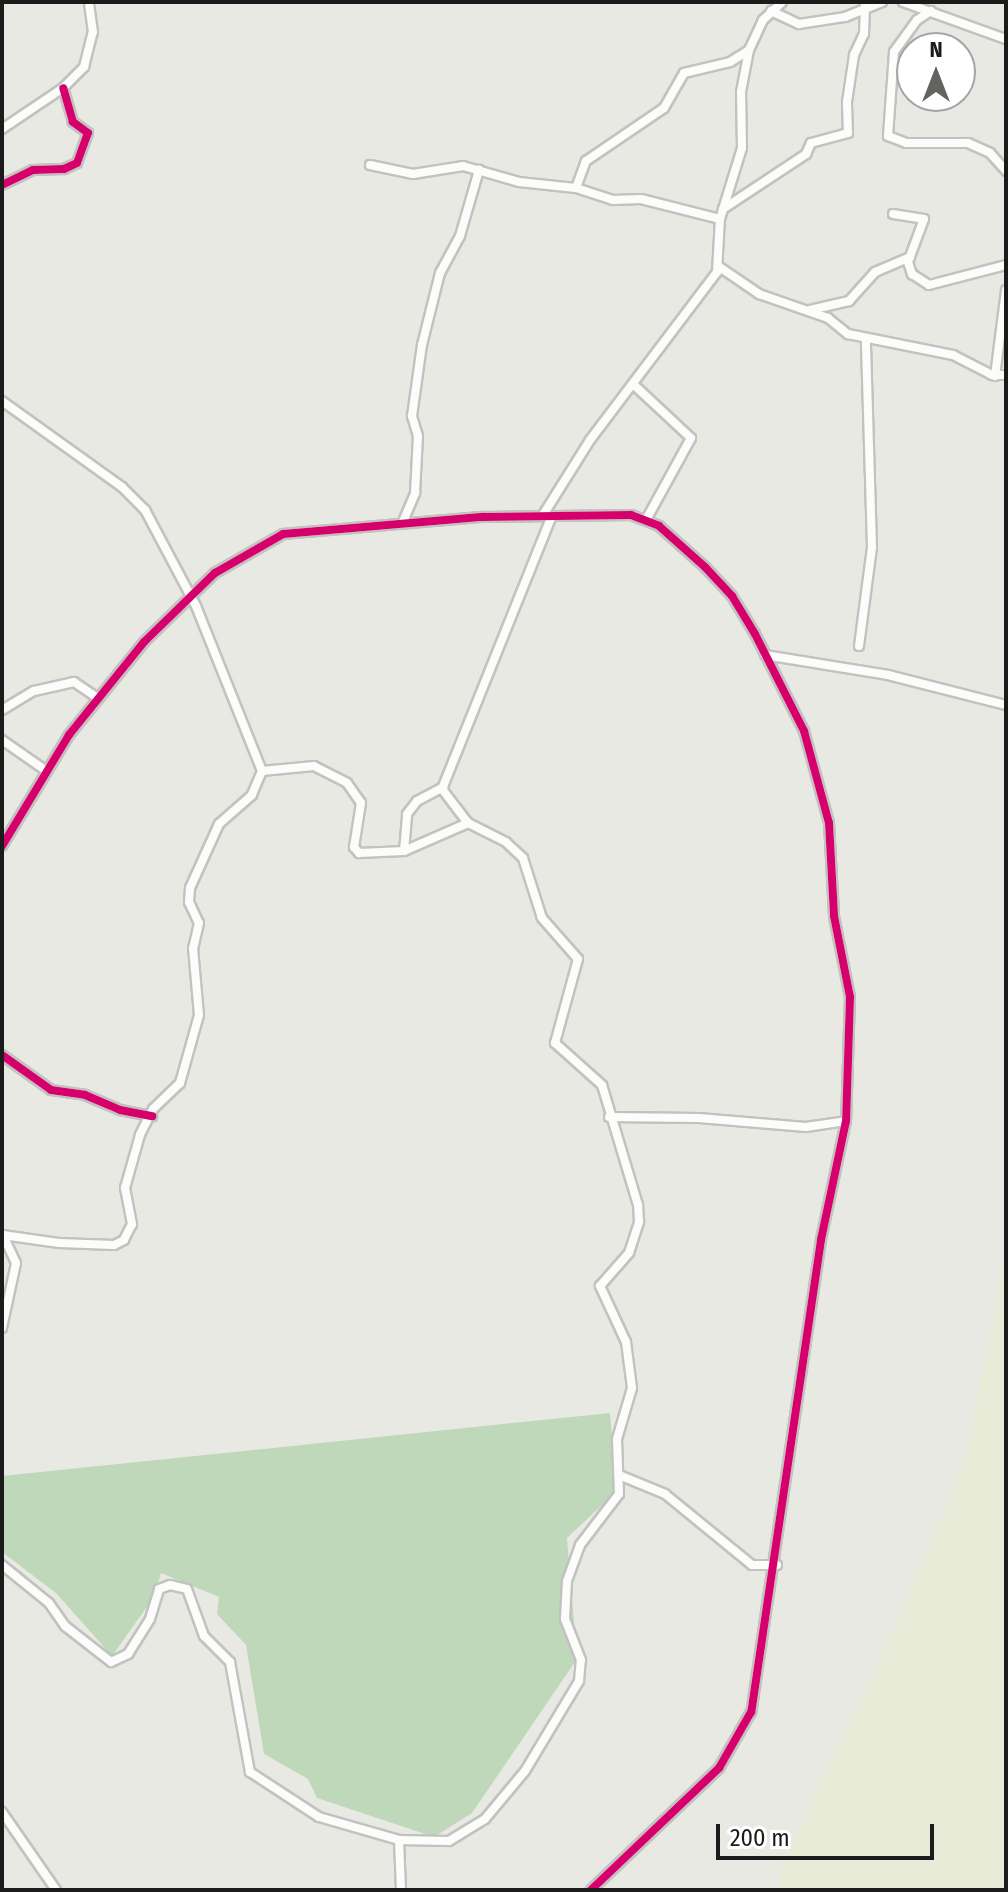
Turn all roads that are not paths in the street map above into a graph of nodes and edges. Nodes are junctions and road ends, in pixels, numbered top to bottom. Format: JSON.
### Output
{"nodes":[{"id":1,"x":89,"y":2,"type":"edge"},
{"id":2,"x":782,"y":2,"type":"edge"},
{"id":3,"x":882,"y":2,"type":"edge"},
{"id":4,"x":903,"y":2,"type":"edge"},
{"id":5,"x":865,"y":5,"type":"edge"},
{"id":6,"x":771,"y":11,"type":"junction"},
{"id":7,"x":931,"y":11,"type":"junction"},
{"id":8,"x":1006,"y":39,"type":"edge"},
{"id":9,"x":749,"y":50,"type":"junction"},
{"id":10,"x":63,"y":88,"type":"junction"},
{"id":11,"x":2,"y":129,"type":"edge"},
{"id":12,"x":370,"y":165,"type":"dead end"},
{"id":13,"x":479,"y":170,"type":"junction"},
{"id":14,"x":1006,"y":171,"type":"edge"},
{"id":15,"x":2,"y":185,"type":"edge"},
{"id":16,"x":576,"y":188,"type":"junction"},
{"id":17,"x":893,"y":214,"type":"dead end"},
{"id":18,"x":721,"y":215,"type":"junction"},
{"id":19,"x":910,"y":257,"type":"junction"},
{"id":20,"x":1006,"y":265,"type":"edge"},
{"id":21,"x":718,"y":266,"type":"junction"},
{"id":22,"x":1006,"y":290,"type":"edge"},
{"id":23,"x":801,"y":310,"type":"junction"},
{"id":24,"x":866,"y":340,"type":"junction"},
{"id":25,"x":1006,"y":375,"type":"edge"},
{"id":26,"x":995,"y":376,"type":"junction"},
{"id":27,"x":633,"y":384,"type":"junction"},
{"id":28,"x":2,"y":401,"type":"edge"},
{"id":29,"x":547,"y":516,"type":"junction"},
{"id":30,"x":647,"y":518,"type":"junction"},
{"id":31,"x":402,"y":524,"type":"junction"},
{"id":32,"x":190,"y":595,"type":"junction"},
{"id":33,"x":859,"y":646,"type":"dead end"},
{"id":34,"x":765,"y":655,"type":"junction"},
{"id":35,"x":98,"y":698,"type":"junction"},
{"id":36,"x":1006,"y":705,"type":"edge"},
{"id":37,"x":2,"y":710,"type":"edge"},
{"id":38,"x":2,"y":740,"type":"edge"},
{"id":39,"x":45,"y":770,"type":"junction"},
{"id":40,"x":262,"y":771,"type":"junction"},
{"id":41,"x":443,"y":787,"type":"junction"},
{"id":42,"x":468,"y":823,"type":"junction"},
{"id":43,"x":2,"y":846,"type":"edge"},
{"id":44,"x":404,"y":851,"type":"junction"},
{"id":45,"x":2,"y":1055,"type":"edge"},
{"id":46,"x":152,"y":1116,"type":"junction"},
{"id":47,"x":609,"y":1117,"type":"junction"},
{"id":48,"x":846,"y":1121,"type":"junction"},
{"id":49,"x":2,"y":1234,"type":"edge"},
{"id":50,"x":2,"y":1328,"type":"edge"},
{"id":51,"x":619,"y":1475,"type":"junction"},
{"id":52,"x":2,"y":1565,"type":"edge"},
{"id":53,"x":777,"y":1565,"type":"junction"},
{"id":54,"x":2,"y":1812,"type":"edge"},
{"id":55,"x":399,"y":1840,"type":"junction"},
{"id":56,"x":56,"y":1890,"type":"edge"},
{"id":57,"x":401,"y":1890,"type":"edge"},
{"id":58,"x":591,"y":1890,"type":"edge"}],
"edges":[{"from":1,"to":10,"type":"street"},
{"from":2,"to":6,"type":"street"},
{"from":3,"to":5,"type":"street"},
{"from":4,"to":7,"type":"street"},
{"from":5,"to":6,"type":"street"},
{"from":5,"to":18,"type":"street"},
{"from":6,"to":9,"type":"street"},
{"from":7,"to":8,"type":"street"},
{"from":7,"to":14,"type":"street"},
{"from":9,"to":16,"type":"street"},
{"from":9,"to":18,"type":"street"},
{"from":10,"to":11,"type":"street"},
{"from":10,"to":15,"type":"street"},
{"from":12,"to":13,"type":"street"},
{"from":13,"to":16,"type":"street"},
{"from":13,"to":31,"type":"street"},
{"from":16,"to":18,"type":"street"},
{"from":17,"to":19,"type":"street"},
{"from":18,"to":21,"type":"street"},
{"from":19,"to":20,"type":"street"},
{"from":19,"to":23,"type":"street"},
{"from":21,"to":23,"type":"street"},
{"from":21,"to":27,"type":"street"},
{"from":22,"to":26,"type":"street"},
{"from":23,"to":24,"type":"street"},
{"from":24,"to":26,"type":"street"},
{"from":24,"to":33,"type":"street"},
{"from":25,"to":26,"type":"street"},
{"from":27,"to":29,"type":"street"},
{"from":27,"to":30,"type":"street"},
{"from":28,"to":32,"type":"street"},
{"from":29,"to":30,"type":"street"},
{"from":29,"to":31,"type":"street"},
{"from":29,"to":41,"type":"street"},
{"from":30,"to":34,"type":"street"},
{"from":31,"to":32,"type":"street"},
{"from":32,"to":35,"type":"street"},
{"from":32,"to":40,"type":"street"},
{"from":34,"to":36,"type":"street"},
{"from":34,"to":48,"type":"street"},
{"from":35,"to":37,"type":"street"},
{"from":35,"to":39,"type":"street"},
{"from":38,"to":39,"type":"street"},
{"from":39,"to":43,"type":"street"},
{"from":40,"to":44,"type":"street"},
{"from":40,"to":46,"type":"street"},
{"from":41,"to":42,"type":"street"},
{"from":41,"to":44,"type":"street"},
{"from":42,"to":44,"type":"street"},
{"from":42,"to":47,"type":"street"},
{"from":45,"to":46,"type":"street"},
{"from":46,"to":49,"type":"street"},
{"from":47,"to":48,"type":"street"},
{"from":47,"to":51,"type":"street"},
{"from":48,"to":53,"type":"street"},
{"from":49,"to":50,"type":"street"},
{"from":51,"to":53,"type":"street"},
{"from":51,"to":55,"type":"street"},
{"from":52,"to":55,"type":"street"},
{"from":53,"to":58,"type":"street"},
{"from":54,"to":56,"type":"street"},
{"from":55,"to":57,"type":"street"}]}
